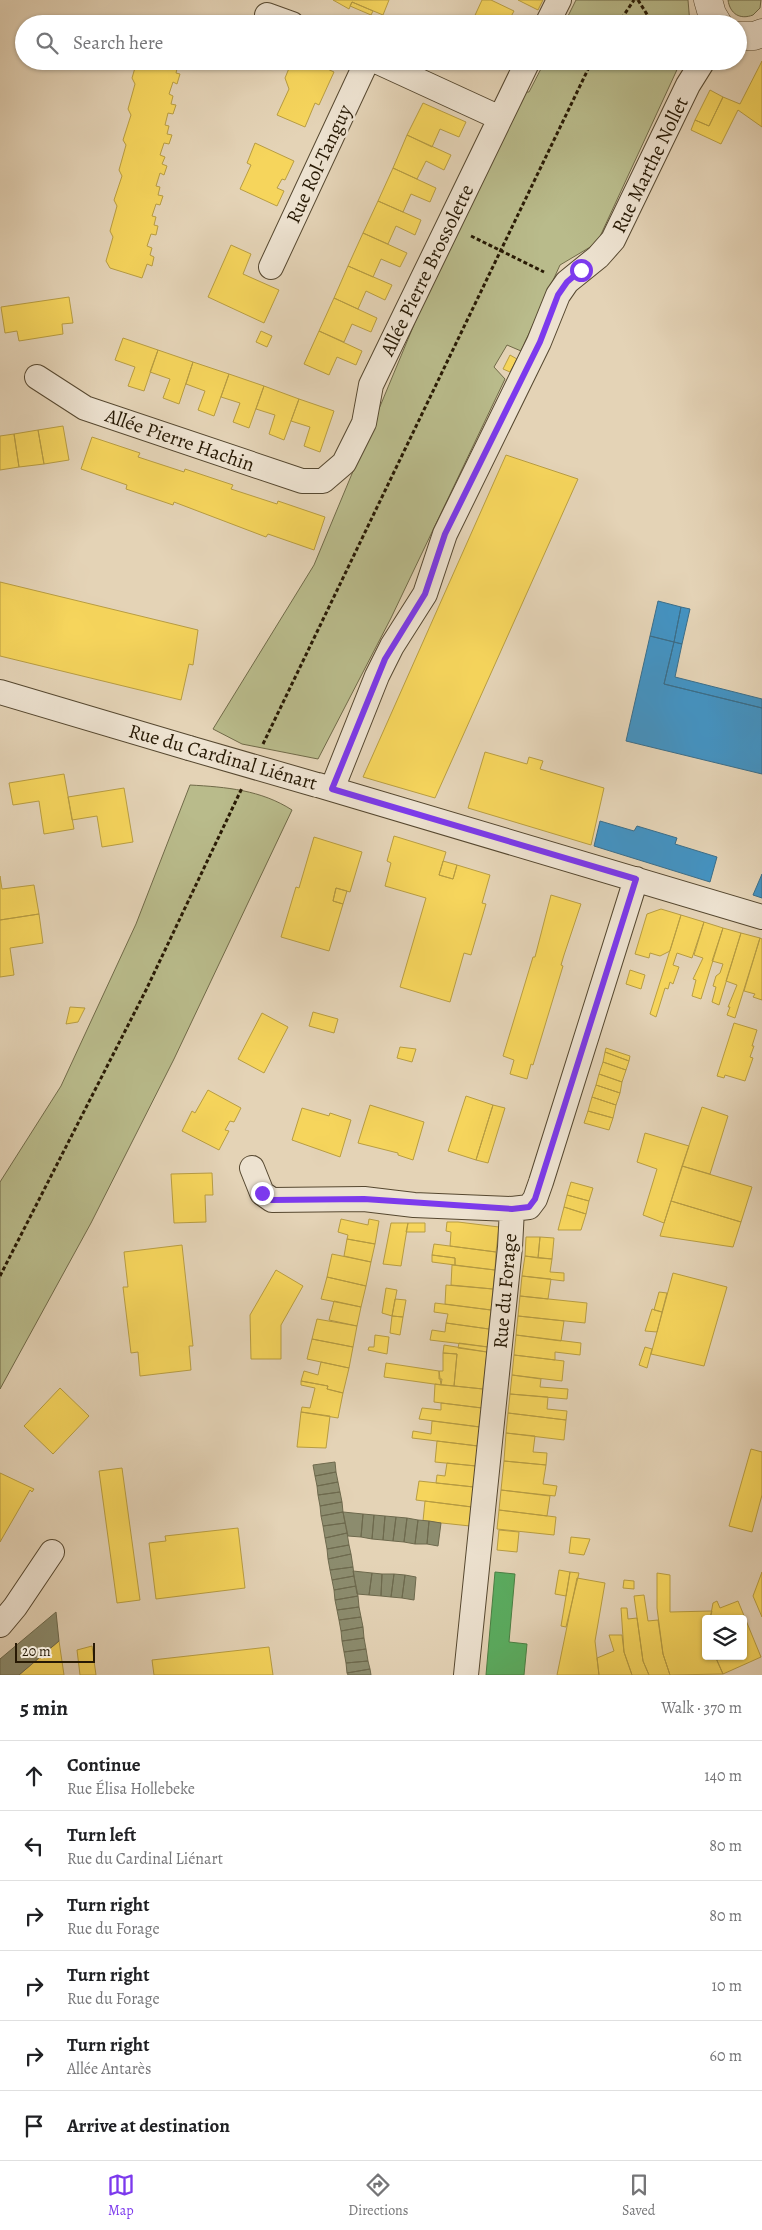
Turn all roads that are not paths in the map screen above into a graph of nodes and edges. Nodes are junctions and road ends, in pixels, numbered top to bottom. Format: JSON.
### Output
{"nodes":[{"id":1,"x":559,"y":0,"type":"edge"},
{"id":2,"x":708,"y":0,"type":"edge"},
{"id":3,"x":552,"y":15,"type":"edge"},
{"id":4,"x":713,"y":15,"type":"edge"},
{"id":5,"x":363,"y":70,"type":"edge"},
{"id":6,"x":396,"y":70,"type":"edge"},
{"id":7,"x":524,"y":70,"type":"edge"},
{"id":8,"x":697,"y":70,"type":"edge"},
{"id":9,"x":500,"y":118,"type":"junction"},
{"id":10,"x":271,"y":267,"type":"dead end"},
{"id":11,"x":37,"y":377,"type":"dead end"},
{"id":12,"x":330,"y":478,"type":"joint"},
{"id":13,"x":0,"y":692,"type":"edge"},
{"id":14,"x":324,"y":787,"type":"junction"},
{"id":15,"x":636,"y":879,"type":"junction"},
{"id":16,"x":762,"y":917,"type":"edge"},
{"id":17,"x":252,"y":1168,"type":"dead end"},
{"id":18,"x":512,"y":1209,"type":"junction"},
{"id":19,"x":52,"y":1552,"type":"dead end"},
{"id":20,"x":0,"y":1625,"type":"edge"},
{"id":21,"x":466,"y":1675,"type":"edge"}],
"edges":[{"from":1,"to":3,"type":"street"},
{"from":2,"to":4,"type":"street"},
{"from":5,"to":10,"type":"street","name":"Rue Rol-Tanguy"},
{"from":6,"to":9,"type":"street"},
{"from":7,"to":9,"type":"street","name":"Allée Pierre Brossolette"},
{"from":8,"to":14,"type":"street","name":"Rue Marthe Nollet"},
{"from":9,"to":12,"type":"street","name":"Allée Pierre Brossolette"},
{"from":11,"to":12,"type":"street","name":"Allée Pierre Hachin"},
{"from":13,"to":14,"type":"street","name":"Rue du Cardinal Liénart","bridge":true},
{"from":14,"to":15,"type":"street","name":"Rue du Cardinal Liénart"},
{"from":15,"to":16,"type":"street","name":"Rue du Cardinal Liénart"},
{"from":15,"to":18,"type":"street","name":"Rue du Forage"},
{"from":17,"to":18,"type":"street"},
{"from":18,"to":21,"type":"street","name":"Rue du Forage"},
{"from":19,"to":20,"type":"street"}]}
